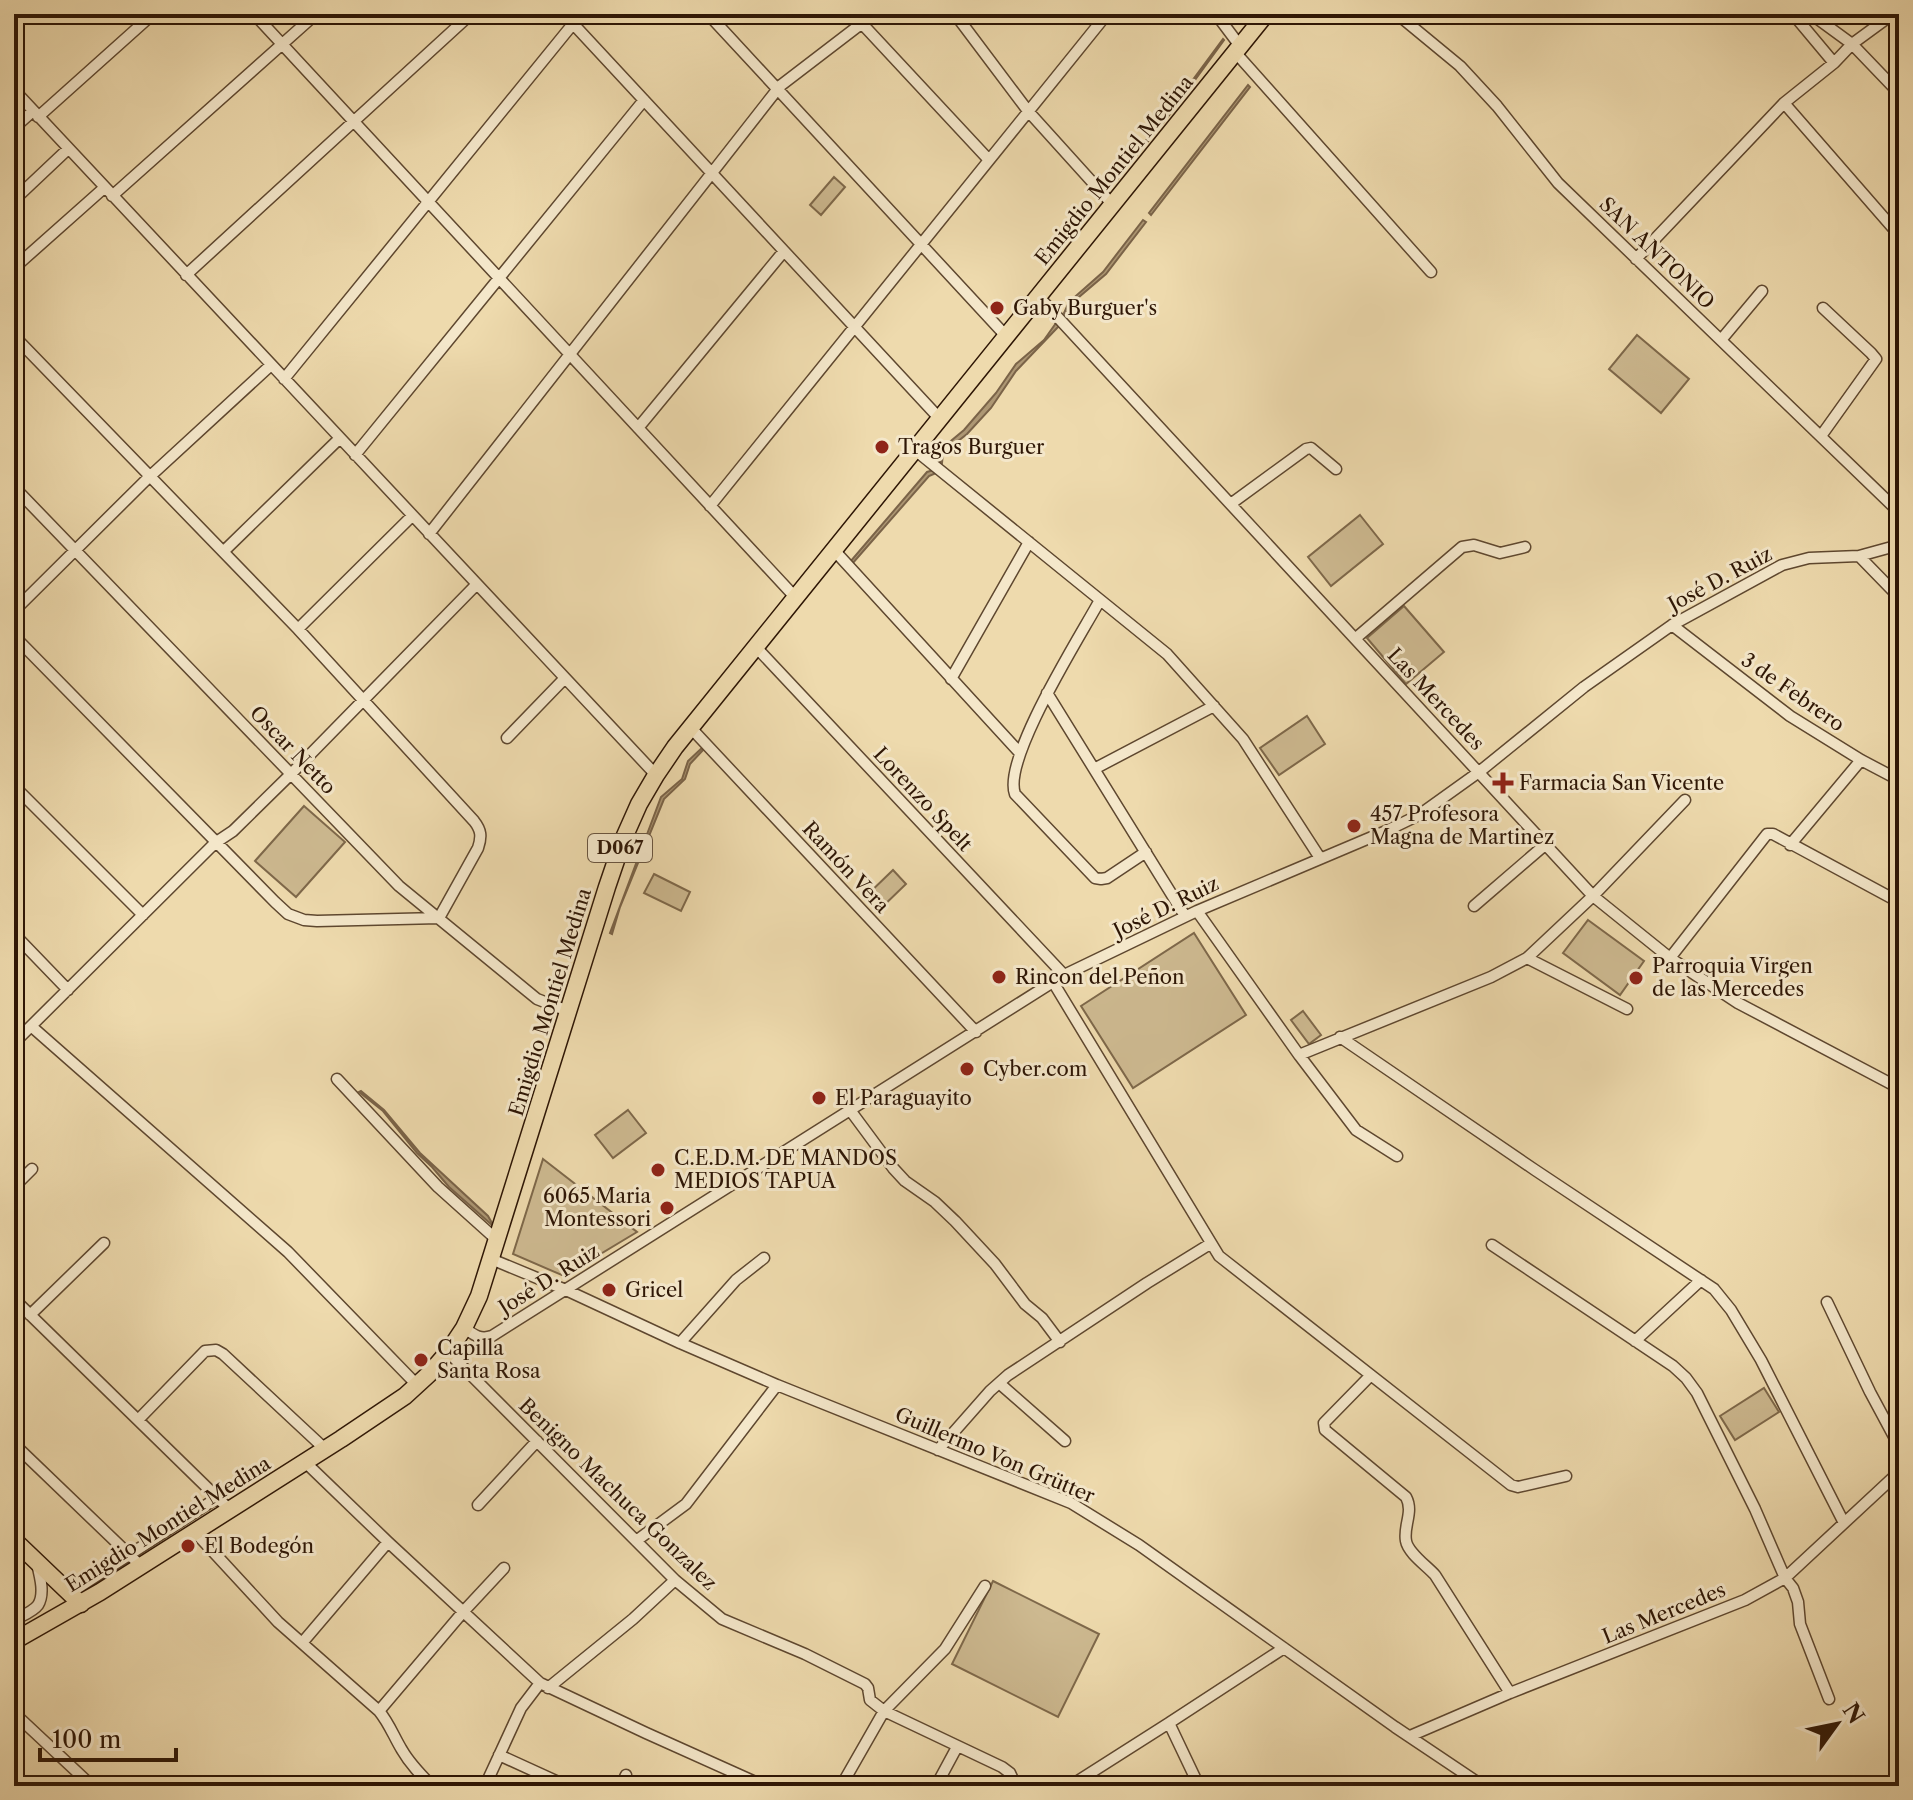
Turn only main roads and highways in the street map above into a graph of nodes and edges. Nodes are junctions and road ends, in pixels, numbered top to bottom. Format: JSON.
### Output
{"nodes":[{"id":1,"x":1266,"y":14,"type":"edge"},
{"id":2,"x":14,"y":1540,"type":"edge"},
{"id":3,"x":75,"y":1598,"type":"junction"},
{"id":4,"x":14,"y":1641,"type":"edge"}],
"edges":[{"from":1,"to":3,"type":"main road","name":"Emigdio Montiel Medina","number":"D067"},
{"from":2,"to":3,"type":"main road"},
{"from":3,"to":4,"type":"main road","name":"Emigdio Montiel Medina","number":"D067"}]}
